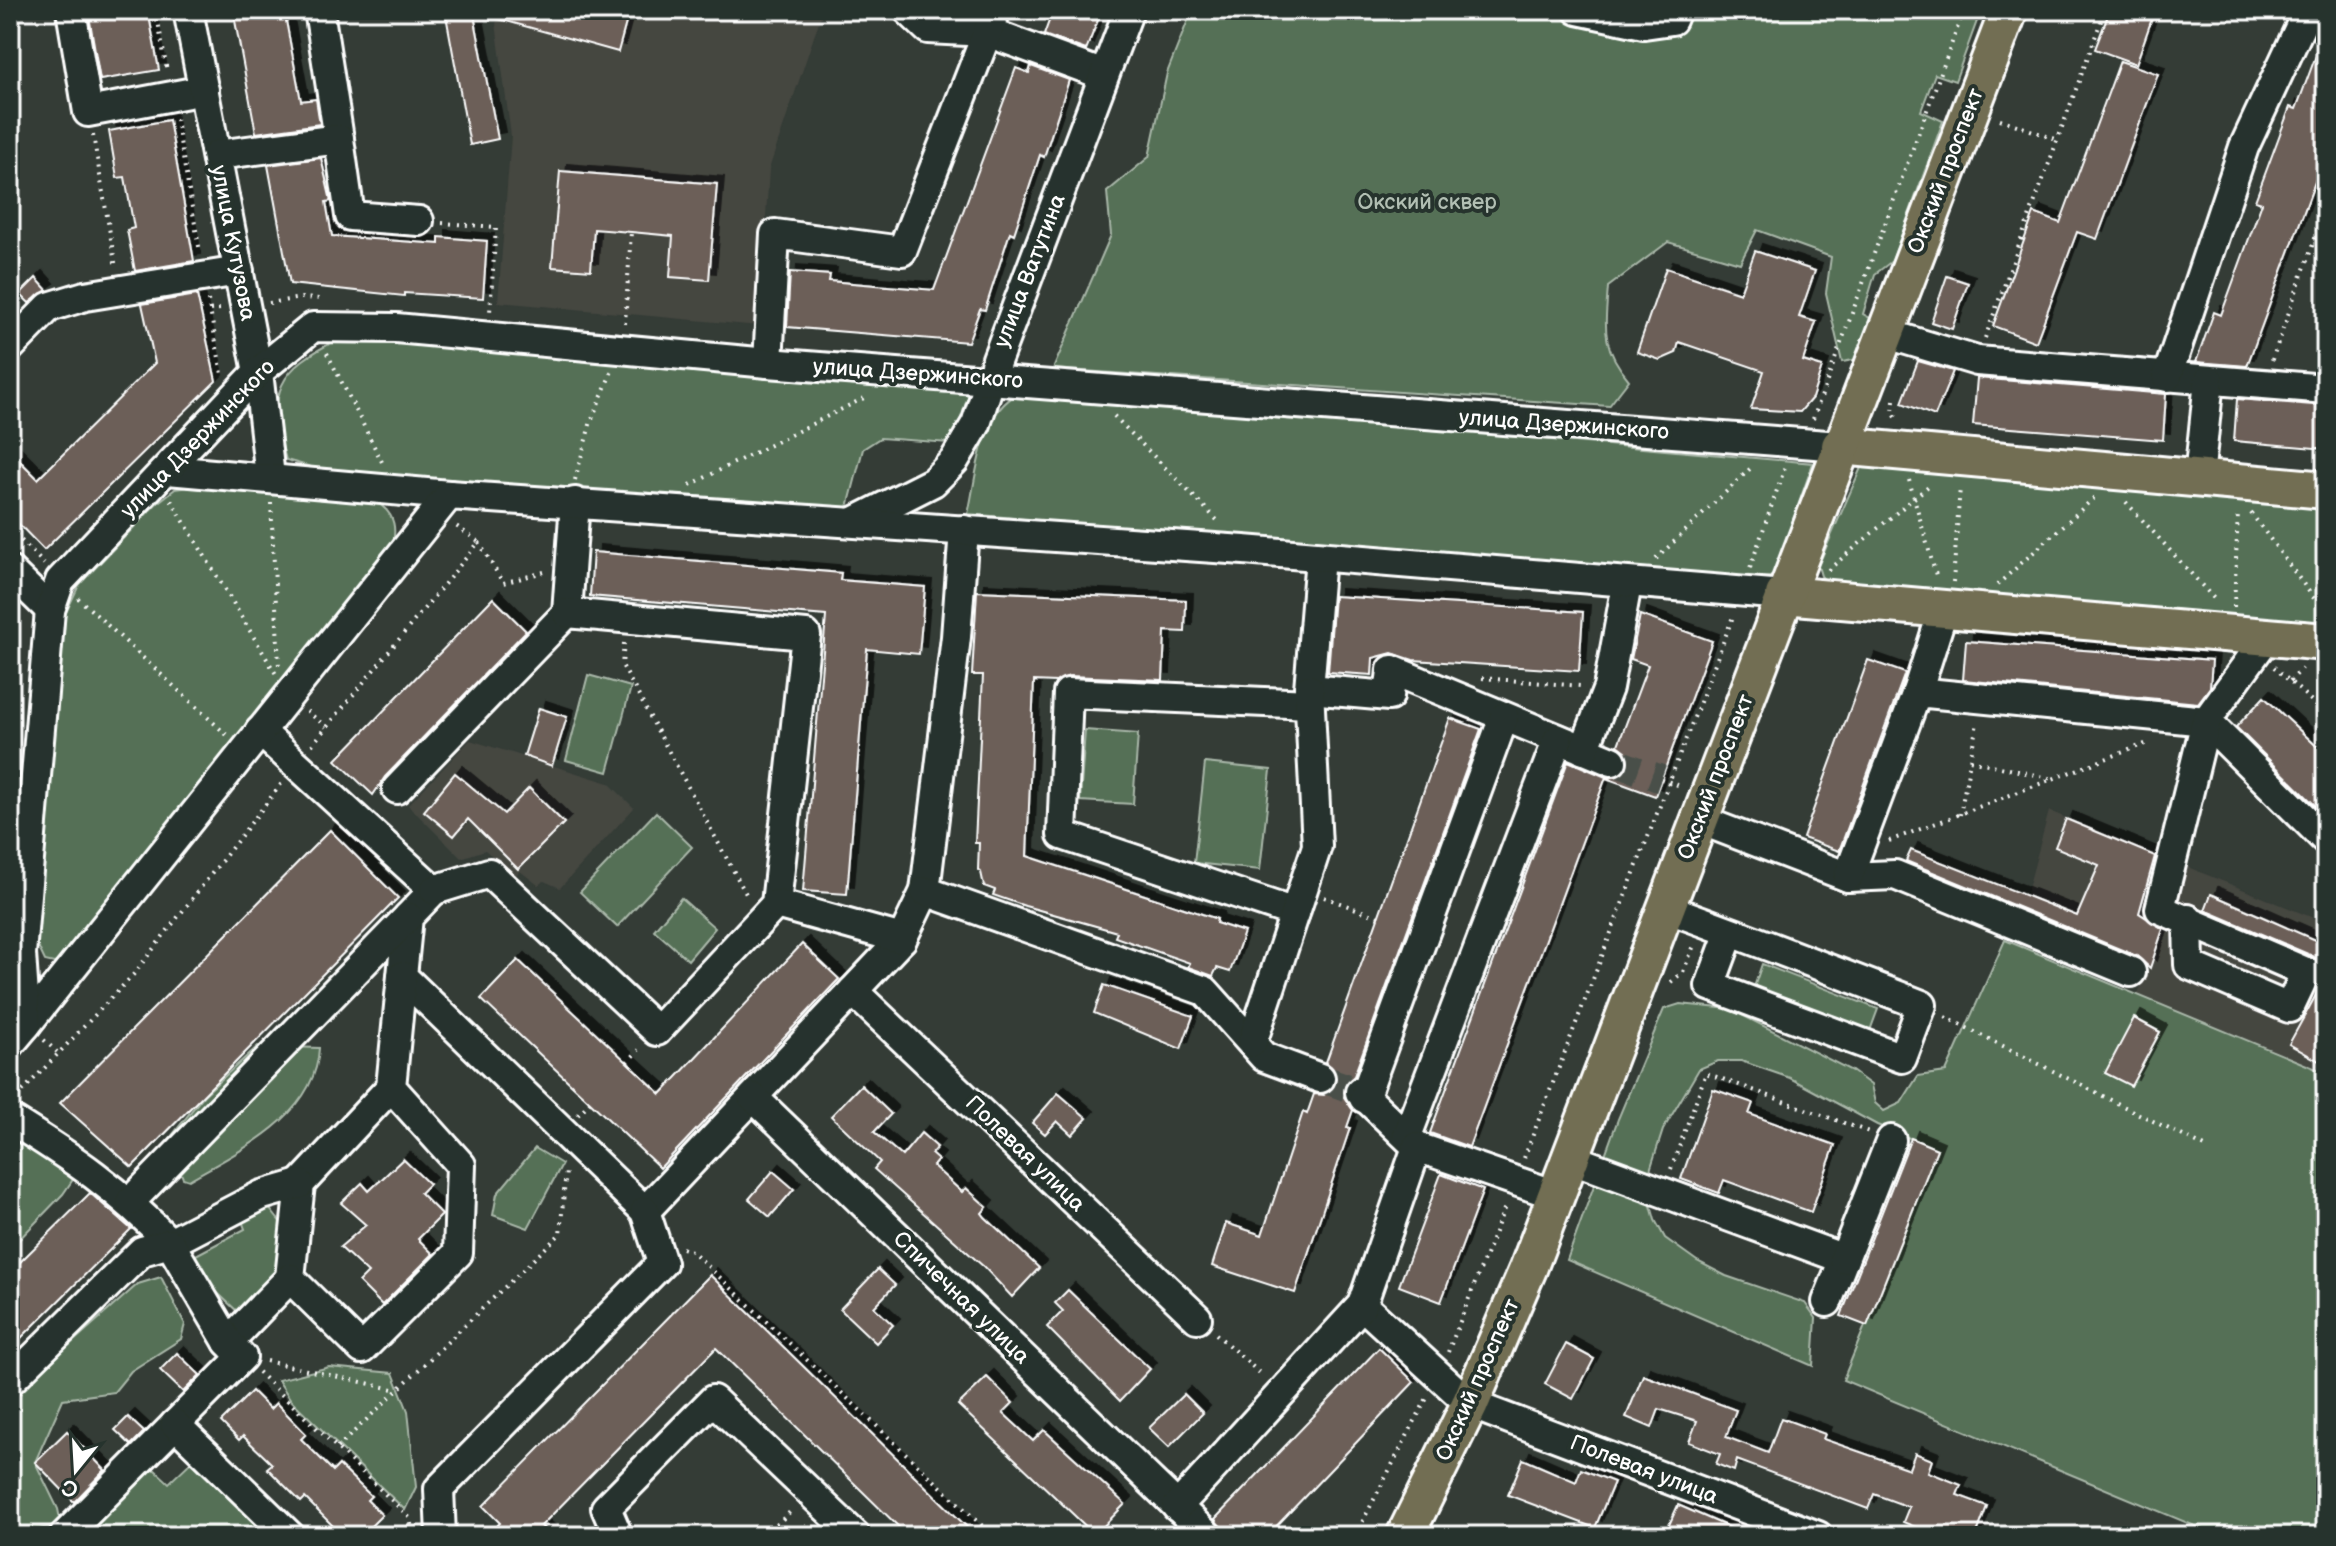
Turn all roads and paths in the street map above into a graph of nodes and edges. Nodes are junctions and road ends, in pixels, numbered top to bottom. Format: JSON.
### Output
{"nodes":[{"id":1,"x":71,"y":10,"type":"edge"},
{"id":2,"x":188,"y":10,"type":"edge"},
{"id":3,"x":319,"y":10,"type":"edge"},
{"id":4,"x":908,"y":10,"type":"edge"},
{"id":5,"x":1129,"y":10,"type":"edge"},
{"id":6,"x":1578,"y":10,"type":"edge"},
{"id":7,"x":1676,"y":10,"type":"edge"},
{"id":8,"x":1964,"y":10,"type":"edge"},
{"id":9,"x":2009,"y":10,"type":"edge"},
{"id":10,"x":2105,"y":10,"type":"edge"},
{"id":11,"x":2308,"y":10,"type":"edge"},
{"id":12,"x":992,"y":21,"type":"edge"},
{"id":13,"x":1104,"y":75,"type":"junction"},
{"id":14,"x":204,"y":90,"type":"junction"},
{"id":15,"x":2005,"y":105,"type":"dead end"},
{"id":16,"x":88,"y":112,"type":"junction"},
{"id":17,"x":1999,"y":119,"type":"junction"},
{"id":18,"x":1994,"y":133,"type":"dead end"},
{"id":19,"x":339,"y":139,"type":"junction"},
{"id":20,"x":2058,"y":140,"type":"junction"},
{"id":21,"x":217,"y":155,"type":"junction"},
{"id":22,"x":2326,"y":207,"type":"edge"},
{"id":23,"x":419,"y":221,"type":"joint"},
{"id":24,"x":631,"y":232,"type":"dead end"},
{"id":25,"x":239,"y":271,"type":"junction"},
{"id":26,"x":120,"y":290,"type":"junction"},
{"id":27,"x":489,"y":314,"type":"dead end"},
{"id":28,"x":1884,"y":333,"type":"junction"},
{"id":29,"x":10,"y":347,"type":"edge"},
{"id":30,"x":622,"y":348,"type":"junction"},
{"id":31,"x":1977,"y":361,"type":"junction"},
{"id":32,"x":768,"y":363,"type":"junction"},
{"id":33,"x":258,"y":372,"type":"junction"},
{"id":34,"x":2167,"y":377,"type":"junction"},
{"id":35,"x":990,"y":380,"type":"junction"},
{"id":36,"x":2209,"y":380,"type":"junction"},
{"id":37,"x":2263,"y":384,"type":"junction"},
{"id":38,"x":1899,"y":387,"type":"dead end"},
{"id":39,"x":1086,"y":388,"type":"junction"},
{"id":40,"x":2326,"y":389,"type":"edge"},
{"id":41,"x":870,"y":395,"type":"dead end"},
{"id":42,"x":1905,"y":439,"type":"junction"},
{"id":43,"x":1782,"y":442,"type":"junction"},
{"id":44,"x":1840,"y":446,"type":"junction"},
{"id":45,"x":1962,"y":457,"type":"junction"},
{"id":46,"x":163,"y":475,"type":"junction"},
{"id":47,"x":270,"y":477,"type":"junction"},
{"id":48,"x":2199,"y":478,"type":"junction"},
{"id":49,"x":687,"y":487,"type":"dead end"},
{"id":50,"x":2326,"y":490,"type":"edge"},
{"id":51,"x":449,"y":495,"type":"junction"},
{"id":52,"x":2098,"y":495,"type":"dead end"},
{"id":53,"x":2120,"y":495,"type":"dead end"},
{"id":54,"x":1914,"y":498,"type":"junction"},
{"id":55,"x":575,"y":502,"type":"junction"},
{"id":56,"x":2248,"y":508,"type":"dead end"},
{"id":57,"x":2238,"y":511,"type":"dead end"},
{"id":58,"x":851,"y":523,"type":"junction"},
{"id":59,"x":10,"y":529,"type":"edge"},
{"id":60,"x":964,"y":530,"type":"junction"},
{"id":61,"x":479,"y":542,"type":"dead end"},
{"id":62,"x":572,"y":547,"type":"junction"},
{"id":63,"x":1244,"y":550,"type":"junction"},
{"id":64,"x":1320,"y":557,"type":"junction"},
{"id":65,"x":1653,"y":563,"type":"dead end"},
{"id":66,"x":10,"y":571,"type":"edge"},
{"id":67,"x":60,"y":581,"type":"junction"},
{"id":68,"x":1627,"y":584,"type":"junction"},
{"id":69,"x":1742,"y":592,"type":"junction"},
{"id":70,"x":1796,"y":596,"type":"junction"},
{"id":71,"x":2223,"y":608,"type":"dead end"},
{"id":72,"x":50,"y":610,"type":"junction"},
{"id":73,"x":1955,"y":610,"type":"junction"},
{"id":74,"x":567,"y":613,"type":"junction"},
{"id":75,"x":2326,"y":613,"type":"edge"},
{"id":76,"x":625,"y":619,"type":"junction"},
{"id":77,"x":2234,"y":620,"type":"dead end"},
{"id":78,"x":2304,"y":644,"type":"edge"},
{"id":79,"x":1469,"y":677,"type":"dead end"},
{"id":80,"x":1608,"y":688,"type":"junction"},
{"id":81,"x":1917,"y":692,"type":"junction"},
{"id":82,"x":289,"y":695,"type":"junction"},
{"id":83,"x":1309,"y":696,"type":"junction"},
{"id":84,"x":1981,"y":699,"type":"junction"},
{"id":85,"x":1504,"y":717,"type":"junction"},
{"id":86,"x":2206,"y":721,"type":"junction"},
{"id":87,"x":326,"y":727,"type":"dead end"},
{"id":88,"x":1558,"y":739,"type":"junction"},
{"id":89,"x":252,"y":741,"type":"junction"},
{"id":90,"x":2151,"y":742,"type":"dead end"},
{"id":91,"x":1584,"y":750,"type":"junction"},
{"id":92,"x":1970,"y":760,"type":"junction"},
{"id":93,"x":1612,"y":761,"type":"tunnel mouth"},
{"id":94,"x":1661,"y":779,"type":"tunnel mouth"},
{"id":95,"x":2055,"y":779,"type":"junction"},
{"id":96,"x":1671,"y":783,"type":"junction"},
{"id":97,"x":397,"y":789,"type":"dead end"},
{"id":98,"x":1696,"y":805,"type":"junction"},
{"id":99,"x":1960,"y":815,"type":"junction"},
{"id":100,"x":2326,"y":840,"type":"edge"},
{"id":101,"x":1853,"y":865,"type":"junction"},
{"id":102,"x":434,"y":890,"type":"junction"},
{"id":103,"x":925,"y":891,"type":"junction"},
{"id":104,"x":1299,"y":901,"type":"junction"},
{"id":105,"x":776,"y":904,"type":"junction"},
{"id":106,"x":1666,"y":908,"type":"junction"},
{"id":107,"x":408,"y":917,"type":"junction"},
{"id":108,"x":1378,"y":917,"type":"dead end"},
{"id":109,"x":2188,"y":919,"type":"dead end"},
{"id":110,"x":1730,"y":932,"type":"junction"},
{"id":111,"x":902,"y":939,"type":"junction"},
{"id":112,"x":15,"y":951,"type":"edge"},
{"id":113,"x":2131,"y":972,"type":"dead end"},
{"id":114,"x":402,"y":976,"type":"junction"},
{"id":115,"x":853,"y":991,"type":"junction"},
{"id":116,"x":1922,"y":1005,"type":"junction"},
{"id":117,"x":18,"y":1034,"type":"edge"},
{"id":118,"x":1252,"y":1043,"type":"junction"},
{"id":119,"x":1320,"y":1078,"type":"tunnel mouth"},
{"id":120,"x":391,"y":1087,"type":"junction"},
{"id":121,"x":753,"y":1097,"type":"junction"},
{"id":122,"x":10,"y":1119,"type":"edge"},
{"id":123,"x":569,"y":1137,"type":"junction"},
{"id":124,"x":1891,"y":1140,"type":"joint"},
{"id":125,"x":1412,"y":1142,"type":"junction"},
{"id":126,"x":2207,"y":1148,"type":"dead end"},
{"id":127,"x":1570,"y":1158,"type":"junction"},
{"id":128,"x":1515,"y":1181,"type":"junction"},
{"id":129,"x":300,"y":1184,"type":"junction"},
{"id":130,"x":1662,"y":1193,"type":"junction"},
{"id":131,"x":1556,"y":1195,"type":"junction"},
{"id":132,"x":131,"y":1201,"type":"junction"},
{"id":133,"x":645,"y":1211,"type":"junction"},
{"id":134,"x":654,"y":1240,"type":"junction"},
{"id":135,"x":170,"y":1243,"type":"junction"},
{"id":136,"x":1844,"y":1259,"type":"junction"},
{"id":137,"x":290,"y":1278,"type":"junction"},
{"id":138,"x":1827,"y":1302,"type":"dead end"},
{"id":139,"x":1362,"y":1305,"type":"junction"},
{"id":140,"x":1197,"y":1318,"type":"joint"},
{"id":141,"x":241,"y":1355,"type":"junction"},
{"id":142,"x":1439,"y":1375,"type":"junction"},
{"id":143,"x":10,"y":1381,"type":"edge"},
{"id":144,"x":398,"y":1390,"type":"junction"},
{"id":145,"x":1282,"y":1394,"type":"junction"},
{"id":146,"x":1470,"y":1404,"type":"junction"},
{"id":147,"x":175,"y":1424,"type":"junction"},
{"id":148,"x":337,"y":1448,"type":"junction"},
{"id":149,"x":810,"y":1492,"type":"junction"},
{"id":150,"x":1174,"y":1503,"type":"junction"},
{"id":151,"x":64,"y":1536,"type":"edge"},
{"id":152,"x":290,"y":1536,"type":"edge"},
{"id":153,"x":413,"y":1536,"type":"edge"},
{"id":154,"x":441,"y":1536,"type":"edge"},
{"id":155,"x":618,"y":1536,"type":"edge"},
{"id":156,"x":765,"y":1536,"type":"edge"},
{"id":157,"x":856,"y":1536,"type":"edge"},
{"id":158,"x":993,"y":1536,"type":"edge"},
{"id":159,"x":1208,"y":1536,"type":"edge"},
{"id":160,"x":1355,"y":1536,"type":"edge"},
{"id":161,"x":1405,"y":1536,"type":"edge"},
{"id":162,"x":1818,"y":1536,"type":"edge"}],
"edges":[{"from":1,"to":16,"type":"street"},
{"from":2,"to":14,"type":"street","name":"улица Кутузова"},
{"from":3,"to":19,"type":"street"},
{"from":4,"to":12,"type":"street"},
{"from":5,"to":13,"type":"street","name":"улица Ватутина"},
{"from":6,"to":7,"type":"street"},
{"from":8,"to":43,"type":"path"},
{"from":9,"to":28,"type":"main road","name":"Окский проспект"},
{"from":10,"to":20,"type":"path"},
{"from":11,"to":34,"type":"street"},
{"from":12,"to":13,"type":"street"},
{"from":12,"to":32,"type":"street"},
{"from":13,"to":35,"type":"street","name":"улица Ватутина"},
{"from":14,"to":16,"type":"street"},
{"from":14,"to":21,"type":"street","name":"улица Кутузова"},
{"from":15,"to":17,"type":"path"},
{"from":16,"to":26,"type":"path"},
{"from":17,"to":18,"type":"path"},
{"from":17,"to":20,"type":"path"},
{"from":19,"to":21,"type":"street"},
{"from":19,"to":23,"type":"street"},
{"from":20,"to":31,"type":"path"},
{"from":21,"to":25,"type":"street","name":"улица Кутузова"},
{"from":22,"to":37,"type":"path"},
{"from":23,"to":27,"type":"path"},
{"from":24,"to":30,"type":"path"},
{"from":25,"to":26,"type":"street"},
{"from":25,"to":33,"type":"street","name":"улица Кутузова"},
{"from":26,"to":29,"type":"street"},
{"from":28,"to":31,"type":"street"},
{"from":28,"to":44,"type":"main road","name":"Окский проспект"},
{"from":30,"to":32,"type":"street","name":"улица Дзержинского"},
{"from":30,"to":33,"type":"street","name":"улица Дзержинского"},
{"from":30,"to":55,"type":"path"},
{"from":31,"to":34,"type":"street"},
{"from":32,"to":35,"type":"street","name":"улица Дзержинского"},
{"from":33,"to":46,"type":"street","name":"улица Дзержинского"},
{"from":33,"to":47,"type":"street","name":"улица Кутузова"},
{"from":34,"to":36,"type":"street"},
{"from":35,"to":39,"type":"street","name":"улица Дзержинского"},
{"from":35,"to":58,"type":"street","name":"улица Ватутина"},
{"from":36,"to":37,"type":"street"},
{"from":36,"to":48,"type":"street"},
{"from":37,"to":40,"type":"street"},
{"from":38,"to":42,"type":"path"},
{"from":39,"to":43,"type":"street","name":"улица Дзержинского"},
{"from":39,"to":63,"type":"path"},
{"from":41,"to":49,"type":"path"},
{"from":42,"to":44,"type":"main road","name":"улица Дзержинского"},
{"from":42,"to":45,"type":"main road","name":"улица Дзержинского"},
{"from":42,"to":54,"type":"path"},
{"from":43,"to":44,"type":"street","name":"улица Дзержинского"},
{"from":43,"to":65,"type":"path"},
{"from":43,"to":69,"type":"path"},
{"from":44,"to":70,"type":"main road","name":"Окский проспект"},
{"from":45,"to":48,"type":"main road","name":"улица Дзержинского"},
{"from":45,"to":54,"type":"path"},
{"from":45,"to":73,"type":"path"},
{"from":46,"to":47,"type":"street"},
{"from":46,"to":47,"type":"path"},
{"from":46,"to":67,"type":"street","name":"улица Дзержинского"},
{"from":47,"to":51,"type":"street"},
{"from":48,"to":50,"type":"main road","name":"улица Дзержинского"},
{"from":51,"to":55,"type":"street"},
{"from":51,"to":82,"type":"street","name":"улица Дзержинского"},
{"from":52,"to":73,"type":"path"},
{"from":53,"to":71,"type":"path"},
{"from":54,"to":70,"type":"path"},
{"from":54,"to":73,"type":"path"},
{"from":55,"to":58,"type":"street"},
{"from":55,"to":62,"type":"street"},
{"from":56,"to":75,"type":"path"},
{"from":57,"to":77,"type":"path"},
{"from":58,"to":60,"type":"street"},
{"from":59,"to":67,"type":"path"},
{"from":60,"to":63,"type":"street"},
{"from":60,"to":103,"type":"street"},
{"from":61,"to":62,"type":"path"},
{"from":62,"to":74,"type":"street"},
{"from":63,"to":64,"type":"street"},
{"from":64,"to":68,"type":"street"},
{"from":64,"to":83,"type":"street"},
{"from":66,"to":72,"type":"street"},
{"from":67,"to":72,"type":"street","name":"улица Дзержинского"},
{"from":67,"to":89,"type":"path"},
{"from":68,"to":69,"type":"street"},
{"from":68,"to":80,"type":"street"},
{"from":69,"to":70,"type":"street"},
{"from":69,"to":96,"type":"path"},
{"from":70,"to":73,"type":"main road"},
{"from":70,"to":98,"type":"main road","name":"Окский проспект"},
{"from":72,"to":112,"type":"street","name":"улица Дзержинского"},
{"from":73,"to":78,"type":"main road"},
{"from":73,"to":81,"type":"street"},
{"from":74,"to":76,"type":"street"},
{"from":74,"to":97,"type":"street"},
{"from":76,"to":105,"type":"path"},
{"from":76,"to":105,"type":"street"},
{"from":78,"to":86,"type":"street"},
{"from":79,"to":80,"type":"path"},
{"from":80,"to":91,"type":"street"},
{"from":81,"to":84,"type":"street"},
{"from":81,"to":101,"type":"street"},
{"from":82,"to":87,"type":"path"},
{"from":82,"to":89,"type":"street","name":"улица Дзержинского"},
{"from":83,"to":85,"type":"street"},
{"from":83,"to":104,"type":"street"},
{"from":83,"to":104,"type":"street"},
{"from":84,"to":86,"type":"street"},
{"from":84,"to":92,"type":"path"},
{"from":85,"to":88,"type":"street"},
{"from":85,"to":125,"type":"street"},
{"from":86,"to":100,"type":"street"},
{"from":86,"to":109,"type":"street"},
{"from":88,"to":91,"type":"street"},
{"from":88,"to":125,"type":"street"},
{"from":89,"to":102,"type":"street"},
{"from":89,"to":117,"type":"street","name":"улица Дзержинского"},
{"from":90,"to":95,"type":"path"},
{"from":91,"to":93,"type":"street"},
{"from":92,"to":95,"type":"path"},
{"from":92,"to":99,"type":"path"},
{"from":94,"to":96,"type":"path"},
{"from":95,"to":99,"type":"path"},
{"from":96,"to":98,"type":"path"},
{"from":96,"to":128,"type":"path"},
{"from":98,"to":101,"type":"street"},
{"from":98,"to":106,"type":"main road","name":"Окский проспект"},
{"from":99,"to":101,"type":"path"},
{"from":101,"to":113,"type":"street"},
{"from":102,"to":105,"type":"street"},
{"from":102,"to":107,"type":"street"},
{"from":103,"to":111,"type":"street"},
{"from":103,"to":118,"type":"street"},
{"from":104,"to":108,"type":"path"},
{"from":104,"to":118,"type":"street"},
{"from":105,"to":111,"type":"street"},
{"from":106,"to":110,"type":"street"},
{"from":106,"to":127,"type":"main road","name":"Окский проспект"},
{"from":107,"to":114,"type":"street"},
{"from":107,"to":132,"type":"street"},
{"from":110,"to":116,"type":"street"},
{"from":110,"to":116,"type":"street"},
{"from":111,"to":115,"type":"street"},
{"from":112,"to":117,"type":"street","name":"улица Дзержинского"},
{"from":114,"to":120,"type":"street"},
{"from":114,"to":123,"type":"street"},
{"from":115,"to":121,"type":"street"},
{"from":115,"to":140,"type":"street","name":"Полевая улица"},
{"from":116,"to":126,"type":"path"},
{"from":118,"to":119,"type":"street"},
{"from":120,"to":129,"type":"street"},
{"from":120,"to":137,"type":"street"},
{"from":121,"to":133,"type":"street"},
{"from":121,"to":150,"type":"street","name":"Спичечная улица"},
{"from":122,"to":132,"type":"street"},
{"from":123,"to":133,"type":"street"},
{"from":123,"to":144,"type":"path"},
{"from":124,"to":130,"type":"path"},
{"from":124,"to":136,"type":"street"},
{"from":125,"to":128,"type":"street"},
{"from":125,"to":139,"type":"street"},
{"from":127,"to":130,"type":"street"},
{"from":127,"to":131,"type":"main road","name":"Окский проспект"},
{"from":128,"to":131,"type":"street"},
{"from":128,"to":142,"type":"path"},
{"from":129,"to":135,"type":"street"},
{"from":129,"to":137,"type":"street"},
{"from":130,"to":136,"type":"street"},
{"from":131,"to":146,"type":"main road","name":"Окский проспект"},
{"from":132,"to":135,"type":"street"},
{"from":133,"to":134,"type":"street"},
{"from":134,"to":154,"type":"street"},
{"from":134,"to":158,"type":"path"},
{"from":135,"to":141,"type":"street"},
{"from":135,"to":143,"type":"street"},
{"from":136,"to":138,"type":"street"},
{"from":137,"to":141,"type":"street"},
{"from":139,"to":142,"type":"street"},
{"from":139,"to":145,"type":"street"},
{"from":140,"to":145,"type":"path"},
{"from":141,"to":144,"type":"path"},
{"from":141,"to":147,"type":"street"},
{"from":141,"to":148,"type":"path"},
{"from":142,"to":146,"type":"street"},
{"from":142,"to":160,"type":"path"},
{"from":144,"to":148,"type":"path"},
{"from":145,"to":150,"type":"street"},
{"from":146,"to":161,"type":"main road","name":"Окский проспект"},
{"from":146,"to":162,"type":"street","name":"Полевая улица"},
{"from":147,"to":151,"type":"street"},
{"from":147,"to":152,"type":"street"},
{"from":148,"to":153,"type":"path"},
{"from":149,"to":155,"type":"street"},
{"from":149,"to":156,"type":"path"},
{"from":149,"to":157,"type":"street"},
{"from":150,"to":159,"type":"street","name":"Спичечная улица"}]}
